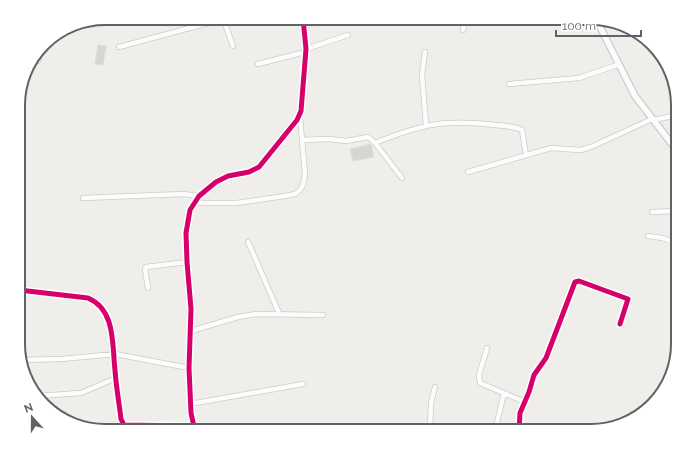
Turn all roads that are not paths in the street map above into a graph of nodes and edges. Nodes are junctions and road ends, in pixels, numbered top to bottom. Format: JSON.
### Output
{"nodes":[{"id":1,"x":201,"y":25,"type":"edge"},
{"id":2,"x":225,"y":25,"type":"edge"},
{"id":3,"x":308,"y":25,"type":"edge"},
{"id":4,"x":464,"y":25,"type":"edge"},
{"id":5,"x":305,"y":26,"type":"joint"},
{"id":6,"x":599,"y":26,"type":"edge"},
{"id":7,"x":464,"y":30,"type":"dead end"},
{"id":8,"x":348,"y":35,"type":"dead end"},
{"id":9,"x":233,"y":46,"type":"dead end"},
{"id":10,"x":119,"y":47,"type":"dead end"},
{"id":11,"x":306,"y":50,"type":"junction"},
{"id":12,"x":425,"y":52,"type":"dead end"},
{"id":13,"x":258,"y":64,"type":"dead end"},
{"id":14,"x":618,"y":65,"type":"junction"},
{"id":15,"x":509,"y":84,"type":"dead end"},
{"id":16,"x":299,"y":116,"type":"junction"},
{"id":17,"x":671,"y":116,"type":"edge"},
{"id":18,"x":653,"y":120,"type":"junction"},
{"id":19,"x":426,"y":125,"type":"junction"},
{"id":20,"x":302,"y":140,"type":"junction"},
{"id":21,"x":671,"y":142,"type":"edge"},
{"id":22,"x":375,"y":143,"type":"junction"},
{"id":23,"x":526,"y":155,"type":"junction"},
{"id":24,"x":468,"y":172,"type":"dead end"},
{"id":25,"x":402,"y":178,"type":"dead end"},
{"id":26,"x":199,"y":196,"type":"junction"},
{"id":27,"x":83,"y":198,"type":"dead end"},
{"id":28,"x":194,"y":203,"type":"junction"},
{"id":29,"x":671,"y":211,"type":"edge"},
{"id":30,"x":652,"y":212,"type":"dead end"},
{"id":31,"x":648,"y":236,"type":"dead end"},
{"id":32,"x":671,"y":241,"type":"edge"},
{"id":33,"x":248,"y":242,"type":"dead end"},
{"id":34,"x":186,"y":262,"type":"junction"},
{"id":35,"x":148,"y":288,"type":"dead end"},
{"id":36,"x":25,"y":291,"type":"edge"},
{"id":37,"x":279,"y":313,"type":"junction"},
{"id":38,"x":323,"y":315,"type":"dead end"},
{"id":39,"x":620,"y":324,"type":"dead end"},
{"id":40,"x":191,"y":330,"type":"junction"},
{"id":41,"x":487,"y":348,"type":"dead end"},
{"id":42,"x":115,"y":354,"type":"junction"},
{"id":43,"x":27,"y":360,"type":"edge"},
{"id":44,"x":189,"y":368,"type":"junction"},
{"id":45,"x":116,"y":378,"type":"junction"},
{"id":46,"x":303,"y":384,"type":"dead end"},
{"id":47,"x":435,"y":387,"type":"dead end"},
{"id":48,"x":504,"y":392,"type":"junction"},
{"id":49,"x":44,"y":396,"type":"edge"},
{"id":50,"x":525,"y":402,"type":"junction"},
{"id":51,"x":190,"y":404,"type":"junction"},
{"id":52,"x":124,"y":424,"type":"edge"},
{"id":53,"x":193,"y":424,"type":"edge"},
{"id":54,"x":430,"y":424,"type":"edge"},
{"id":55,"x":497,"y":424,"type":"edge"},
{"id":56,"x":519,"y":424,"type":"edge"}],
"edges":[{"from":1,"to":10,"type":"street"},
{"from":2,"to":9,"type":"street"},
{"from":3,"to":5,"type":"street"},
{"from":4,"to":7,"type":"street"},
{"from":5,"to":11,"type":"street"},
{"from":6,"to":14,"type":"street"},
{"from":8,"to":11,"type":"street"},
{"from":11,"to":13,"type":"street"},
{"from":11,"to":16,"type":"street"},
{"from":12,"to":19,"type":"street"},
{"from":14,"to":15,"type":"street"},
{"from":14,"to":18,"type":"street"},
{"from":16,"to":20,"type":"street"},
{"from":16,"to":26,"type":"street"},
{"from":17,"to":18,"type":"street"},
{"from":18,"to":21,"type":"street"},
{"from":18,"to":23,"type":"street"},
{"from":19,"to":22,"type":"street"},
{"from":19,"to":23,"type":"street"},
{"from":20,"to":22,"type":"street"},
{"from":20,"to":28,"type":"street"},
{"from":22,"to":25,"type":"street"},
{"from":23,"to":24,"type":"street"},
{"from":26,"to":27,"type":"street"},
{"from":26,"to":28,"type":"street"},
{"from":28,"to":34,"type":"street"},
{"from":29,"to":30,"type":"street"},
{"from":31,"to":32,"type":"street"},
{"from":33,"to":37,"type":"street"},
{"from":34,"to":35,"type":"street"},
{"from":34,"to":40,"type":"street"},
{"from":36,"to":42,"type":"street"},
{"from":37,"to":38,"type":"street"},
{"from":37,"to":40,"type":"street"},
{"from":39,"to":50,"type":"street"},
{"from":40,"to":44,"type":"street"},
{"from":41,"to":48,"type":"street"},
{"from":42,"to":43,"type":"street"},
{"from":42,"to":44,"type":"street"},
{"from":42,"to":45,"type":"street"},
{"from":44,"to":51,"type":"street"},
{"from":45,"to":49,"type":"street"},
{"from":45,"to":52,"type":"street"},
{"from":46,"to":51,"type":"street"},
{"from":47,"to":54,"type":"street"},
{"from":48,"to":50,"type":"street"},
{"from":48,"to":55,"type":"street"},
{"from":50,"to":56,"type":"street"},
{"from":51,"to":53,"type":"street"}]}
